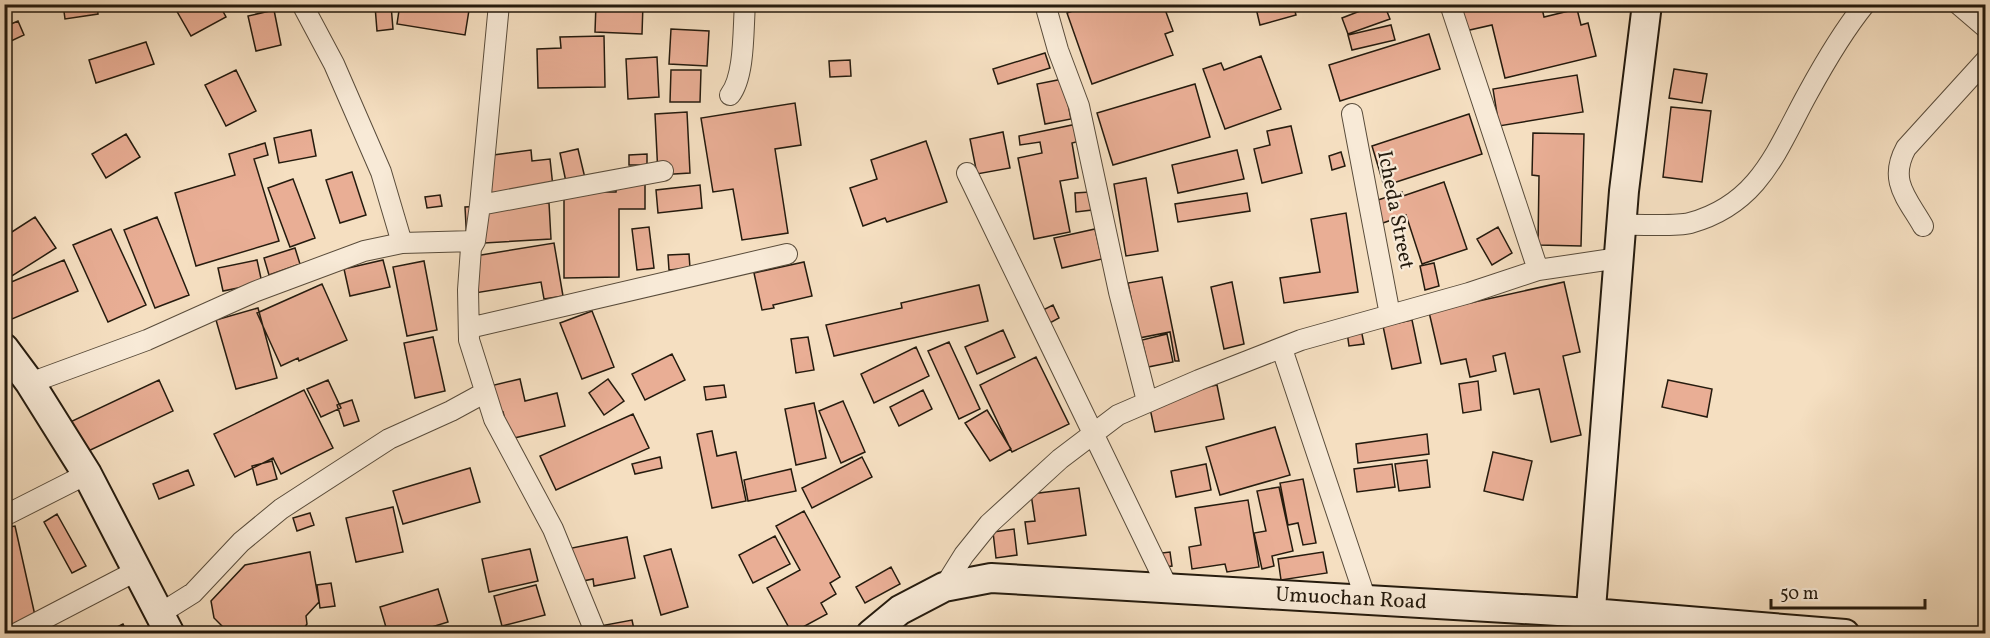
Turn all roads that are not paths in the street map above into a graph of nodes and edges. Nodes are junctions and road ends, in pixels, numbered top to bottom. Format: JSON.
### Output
{"nodes":[{"id":1,"x":302,"y":4,"type":"edge"},
{"id":2,"x":499,"y":4,"type":"edge"},
{"id":3,"x":745,"y":4,"type":"edge"},
{"id":4,"x":1045,"y":4,"type":"edge"},
{"id":5,"x":1450,"y":4,"type":"edge"},
{"id":6,"x":1647,"y":4,"type":"edge"},
{"id":7,"x":1865,"y":4,"type":"edge"},
{"id":8,"x":1958,"y":4,"type":"edge"},
{"id":9,"x":1986,"y":28,"type":"edge"},
{"id":10,"x":1986,"y":60,"type":"edge"},
{"id":11,"x":730,"y":95,"type":"dead end"},
{"id":12,"x":1352,"y":114,"type":"dead end"},
{"id":13,"x":663,"y":171,"type":"dead end"},
{"id":14,"x":967,"y":173,"type":"dead end"},
{"id":15,"x":480,"y":205,"type":"junction"},
{"id":16,"x":1622,"y":225,"type":"junction"},
{"id":17,"x":1923,"y":226,"type":"dead end"},
{"id":18,"x":475,"y":242,"type":"junction"},
{"id":19,"x":402,"y":243,"type":"junction"},
{"id":20,"x":787,"y":254,"type":"dead end"},
{"id":21,"x":1619,"y":258,"type":"junction"},
{"id":22,"x":1538,"y":270,"type":"junction"},
{"id":23,"x":1390,"y":315,"type":"junction"},
{"id":24,"x":469,"y":328,"type":"junction"},
{"id":25,"x":4,"y":348,"type":"edge"},
{"id":26,"x":1282,"y":349,"type":"junction"},
{"id":27,"x":30,"y":383,"type":"junction"},
{"id":28,"x":484,"y":393,"type":"junction"},
{"id":29,"x":1147,"y":401,"type":"junction"},
{"id":30,"x":1093,"y":432,"type":"junction"},
{"id":31,"x":87,"y":474,"type":"junction"},
{"id":32,"x":4,"y":516,"type":"edge"},
{"id":33,"x":138,"y":570,"type":"junction"},
{"id":34,"x":944,"y":587,"type":"junction"},
{"id":35,"x":1168,"y":588,"type":"junction"},
{"id":36,"x":1366,"y":600,"type":"junction"},
{"id":37,"x":165,"y":623,"type":"edge"},
{"id":38,"x":1590,"y":623,"type":"edge"},
{"id":39,"x":15,"y":633,"type":"edge"},
{"id":40,"x":596,"y":633,"type":"edge"},
{"id":41,"x":871,"y":633,"type":"edge"},
{"id":42,"x":1845,"y":633,"type":"edge"}],
"edges":[{"from":1,"to":19,"type":"street"},
{"from":2,"to":15,"type":"street"},
{"from":3,"to":11,"type":"street"},
{"from":4,"to":29,"type":"street"},
{"from":5,"to":22,"type":"street"},
{"from":6,"to":16,"type":"street"},
{"from":7,"to":16,"type":"street"},
{"from":8,"to":9,"type":"street"},
{"from":10,"to":17,"type":"street"},
{"from":12,"to":23,"type":"street","name":"Icheda Street"},
{"from":13,"to":15,"type":"street"},
{"from":14,"to":30,"type":"street"},
{"from":15,"to":18,"type":"street"},
{"from":16,"to":21,"type":"street"},
{"from":18,"to":19,"type":"street"},
{"from":18,"to":24,"type":"street"},
{"from":19,"to":27,"type":"street"},
{"from":20,"to":24,"type":"street"},
{"from":21,"to":22,"type":"street"},
{"from":21,"to":38,"type":"street"},
{"from":22,"to":23,"type":"street"},
{"from":23,"to":26,"type":"street"},
{"from":24,"to":28,"type":"street"},
{"from":25,"to":27,"type":"street"},
{"from":26,"to":29,"type":"street"},
{"from":26,"to":36,"type":"street"},
{"from":27,"to":31,"type":"street"},
{"from":28,"to":37,"type":"street"},
{"from":28,"to":40,"type":"street"},
{"from":29,"to":30,"type":"street"},
{"from":30,"to":34,"type":"street"},
{"from":30,"to":35,"type":"street"},
{"from":31,"to":32,"type":"street"},
{"from":31,"to":33,"type":"street"},
{"from":33,"to":37,"type":"street"},
{"from":33,"to":39,"type":"street"},
{"from":34,"to":35,"type":"street","name":"Umuochan Road"},
{"from":34,"to":41,"type":"street","name":"Umuochan Road"},
{"from":35,"to":36,"type":"street","name":"Umuochan Road"},
{"from":36,"to":38,"type":"street","name":"Umuochan Road"},
{"from":38,"to":42,"type":"street","name":"Umuochan Road"}]}
